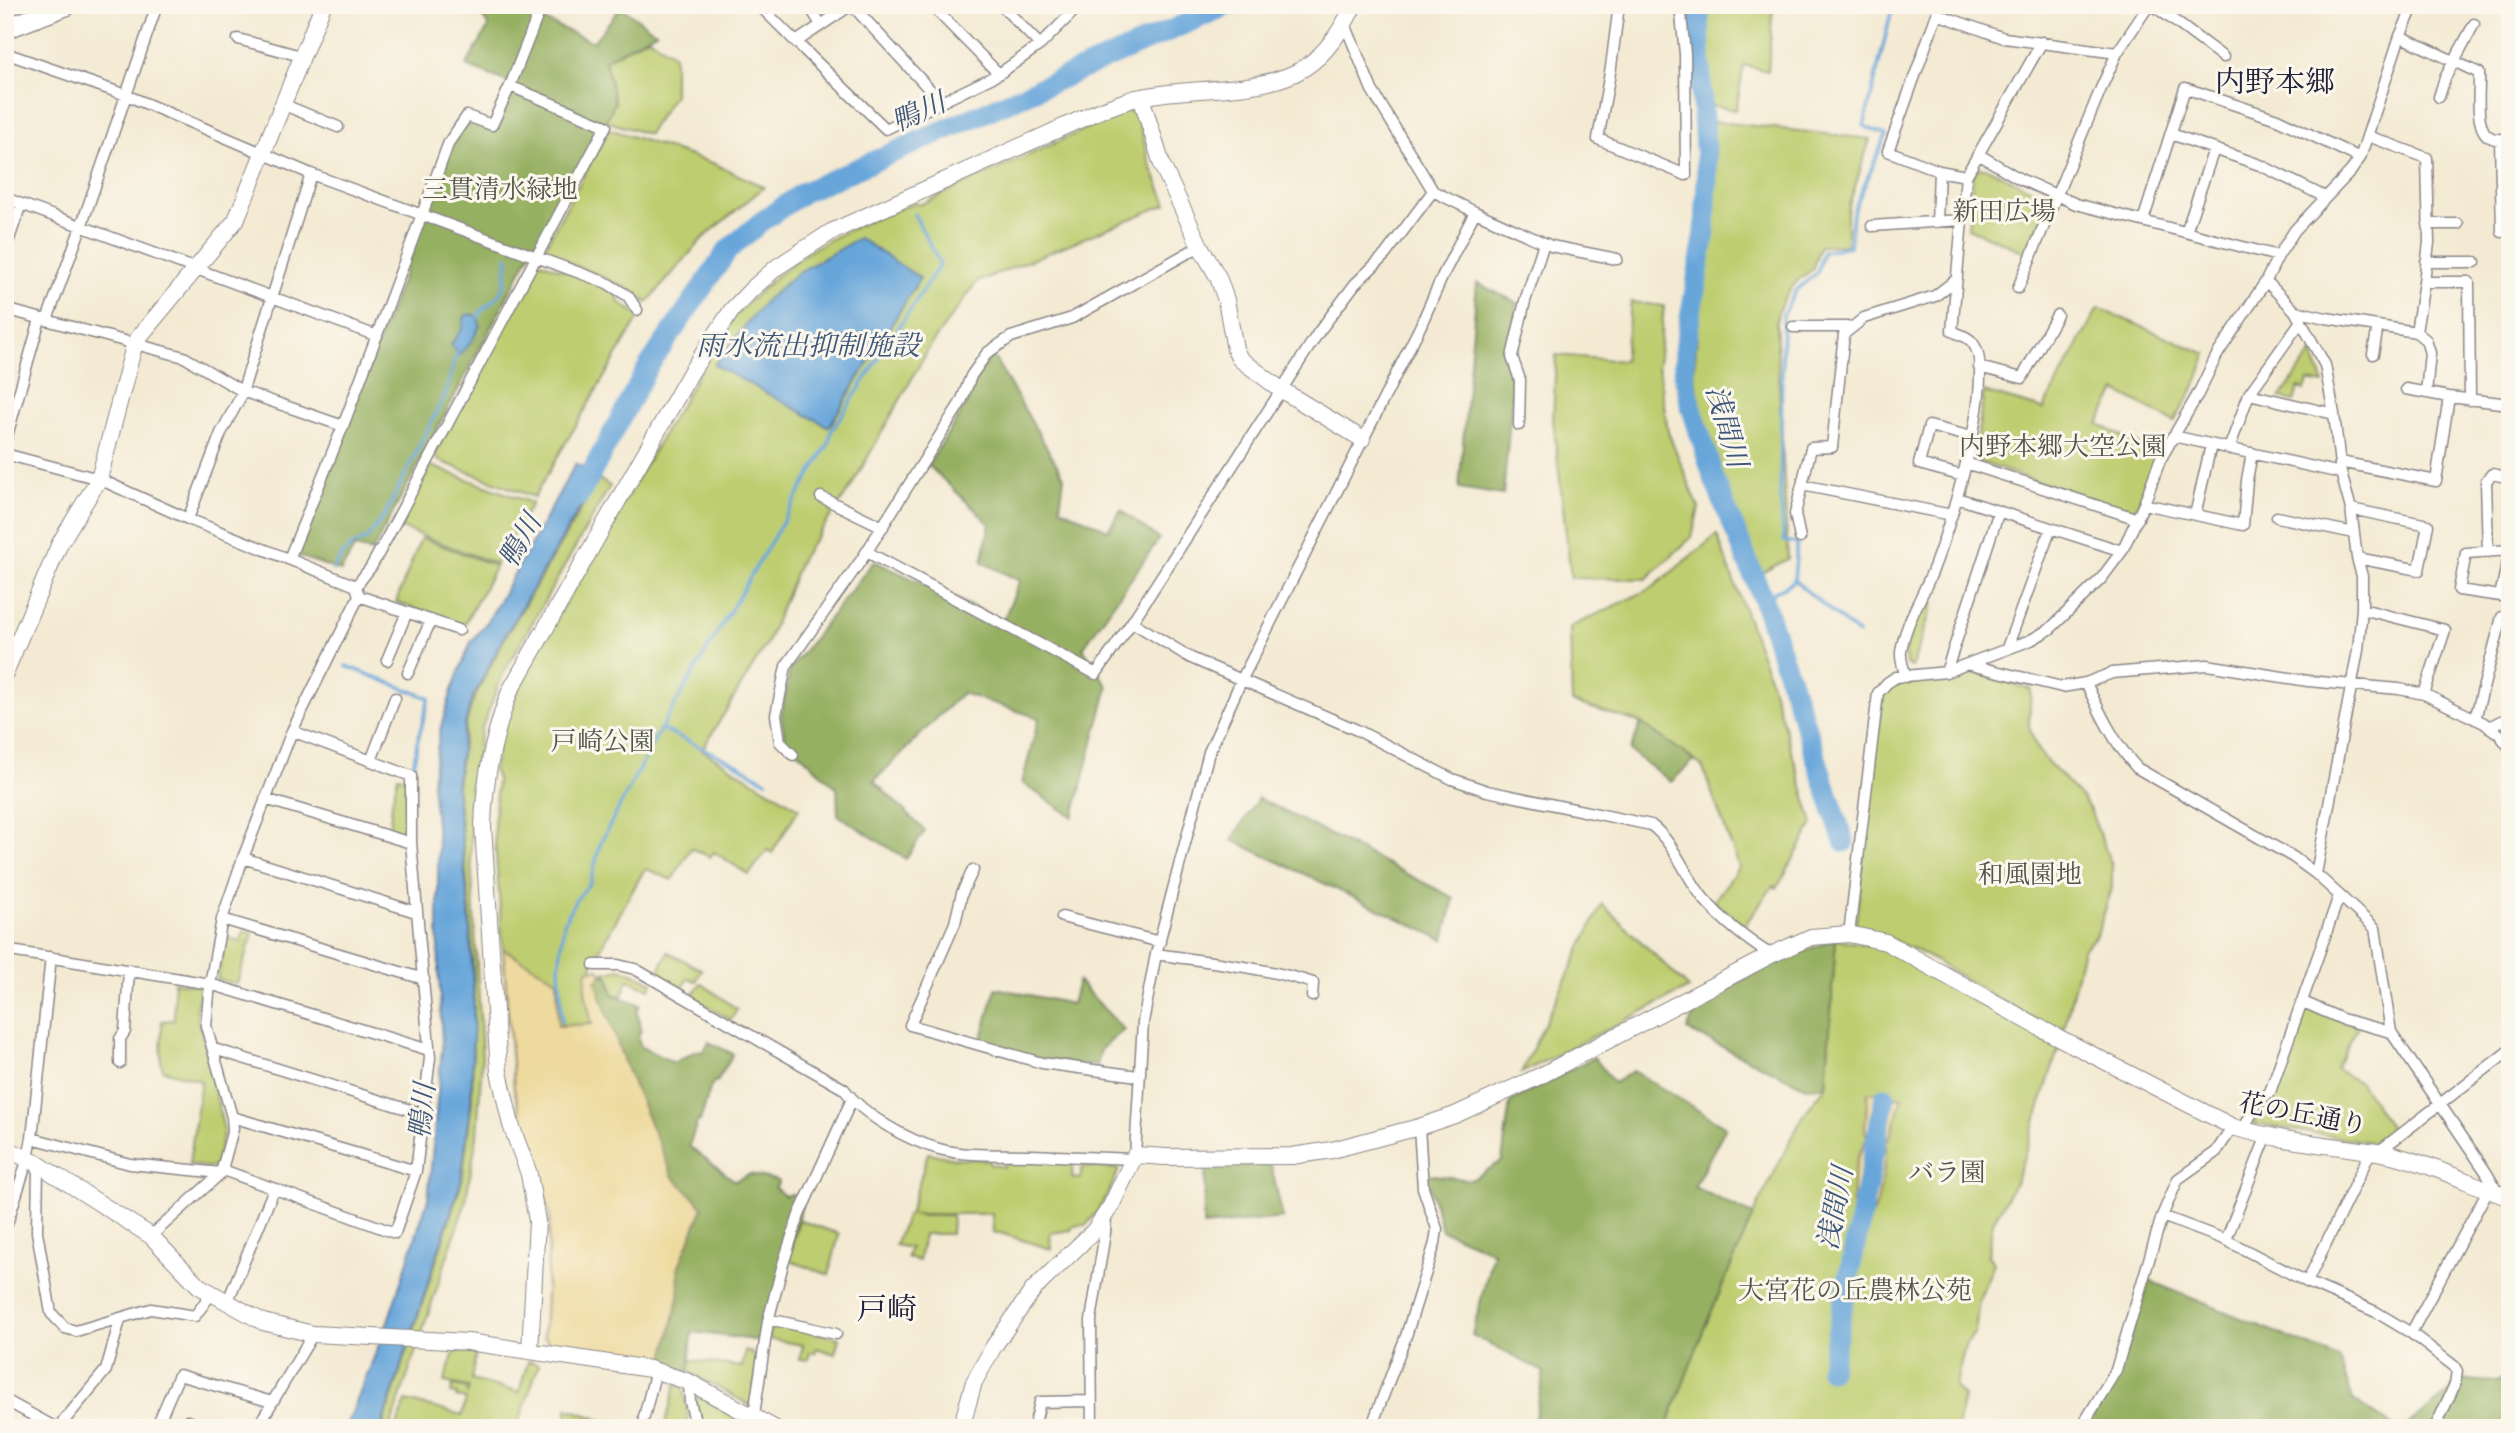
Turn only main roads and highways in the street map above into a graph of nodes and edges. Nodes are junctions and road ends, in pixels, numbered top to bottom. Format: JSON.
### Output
{"nodes":[{"id":1,"x":68,"y":5,"type":"edge"},
{"id":2,"x":5,"y":29,"type":"edge"}],
"edges":[{"from":1,"to":2,"type":"highway"}]}
